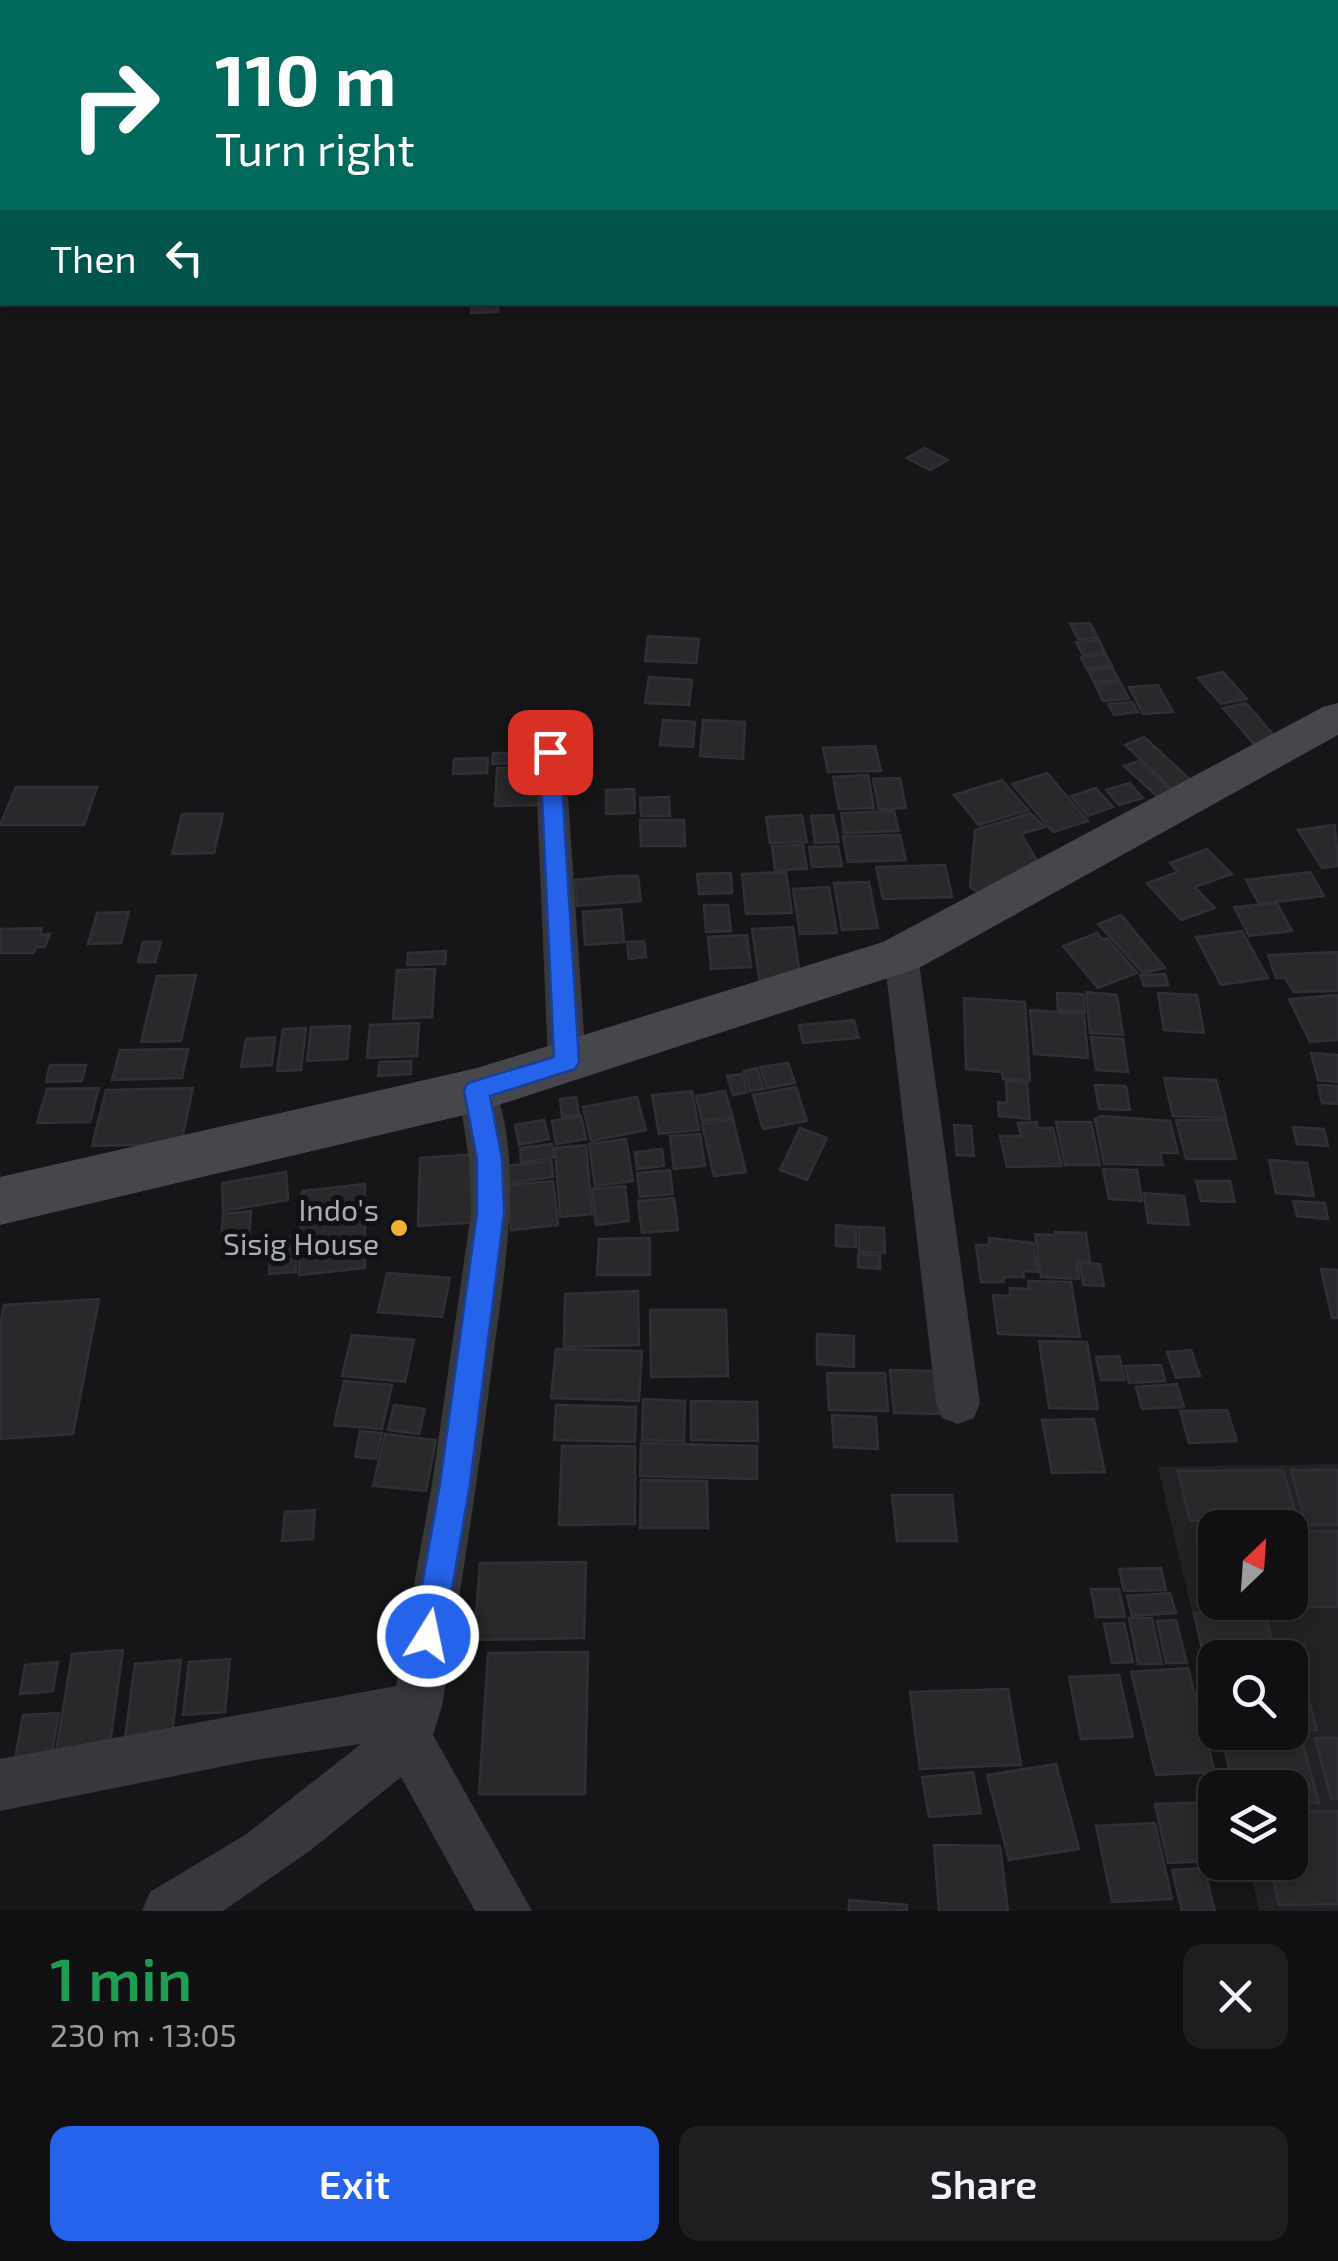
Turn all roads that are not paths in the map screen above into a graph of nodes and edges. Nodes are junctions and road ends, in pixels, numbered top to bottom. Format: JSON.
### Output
{"nodes":[{"id":1,"x":1338,"y":717,"type":"edge"},
{"id":2,"x":550,"y":752,"type":"dead end"},
{"id":3,"x":901,"y":955,"type":"junction"},
{"id":4,"x":567,"y":1062,"type":"junction"},
{"id":5,"x":476,"y":1090,"type":"junction"},
{"id":6,"x":0,"y":1202,"type":"edge"},
{"id":7,"x":958,"y":1403,"type":"dead end"},
{"id":8,"x":412,"y":1722,"type":"junction"},
{"id":9,"x":0,"y":1785,"type":"edge"},
{"id":10,"x":169,"y":1911,"type":"edge"},
{"id":11,"x":505,"y":1911,"type":"edge"}],
"edges":[{"from":1,"to":3,"type":"main road"},
{"from":2,"to":4,"type":"street"},
{"from":3,"to":4,"type":"main road"},
{"from":3,"to":7,"type":"street"},
{"from":4,"to":5,"type":"main road"},
{"from":5,"to":6,"type":"main road"},
{"from":5,"to":8,"type":"street"},
{"from":8,"to":9,"type":"street"},
{"from":8,"to":10,"type":"street"},
{"from":8,"to":11,"type":"street"}]}
